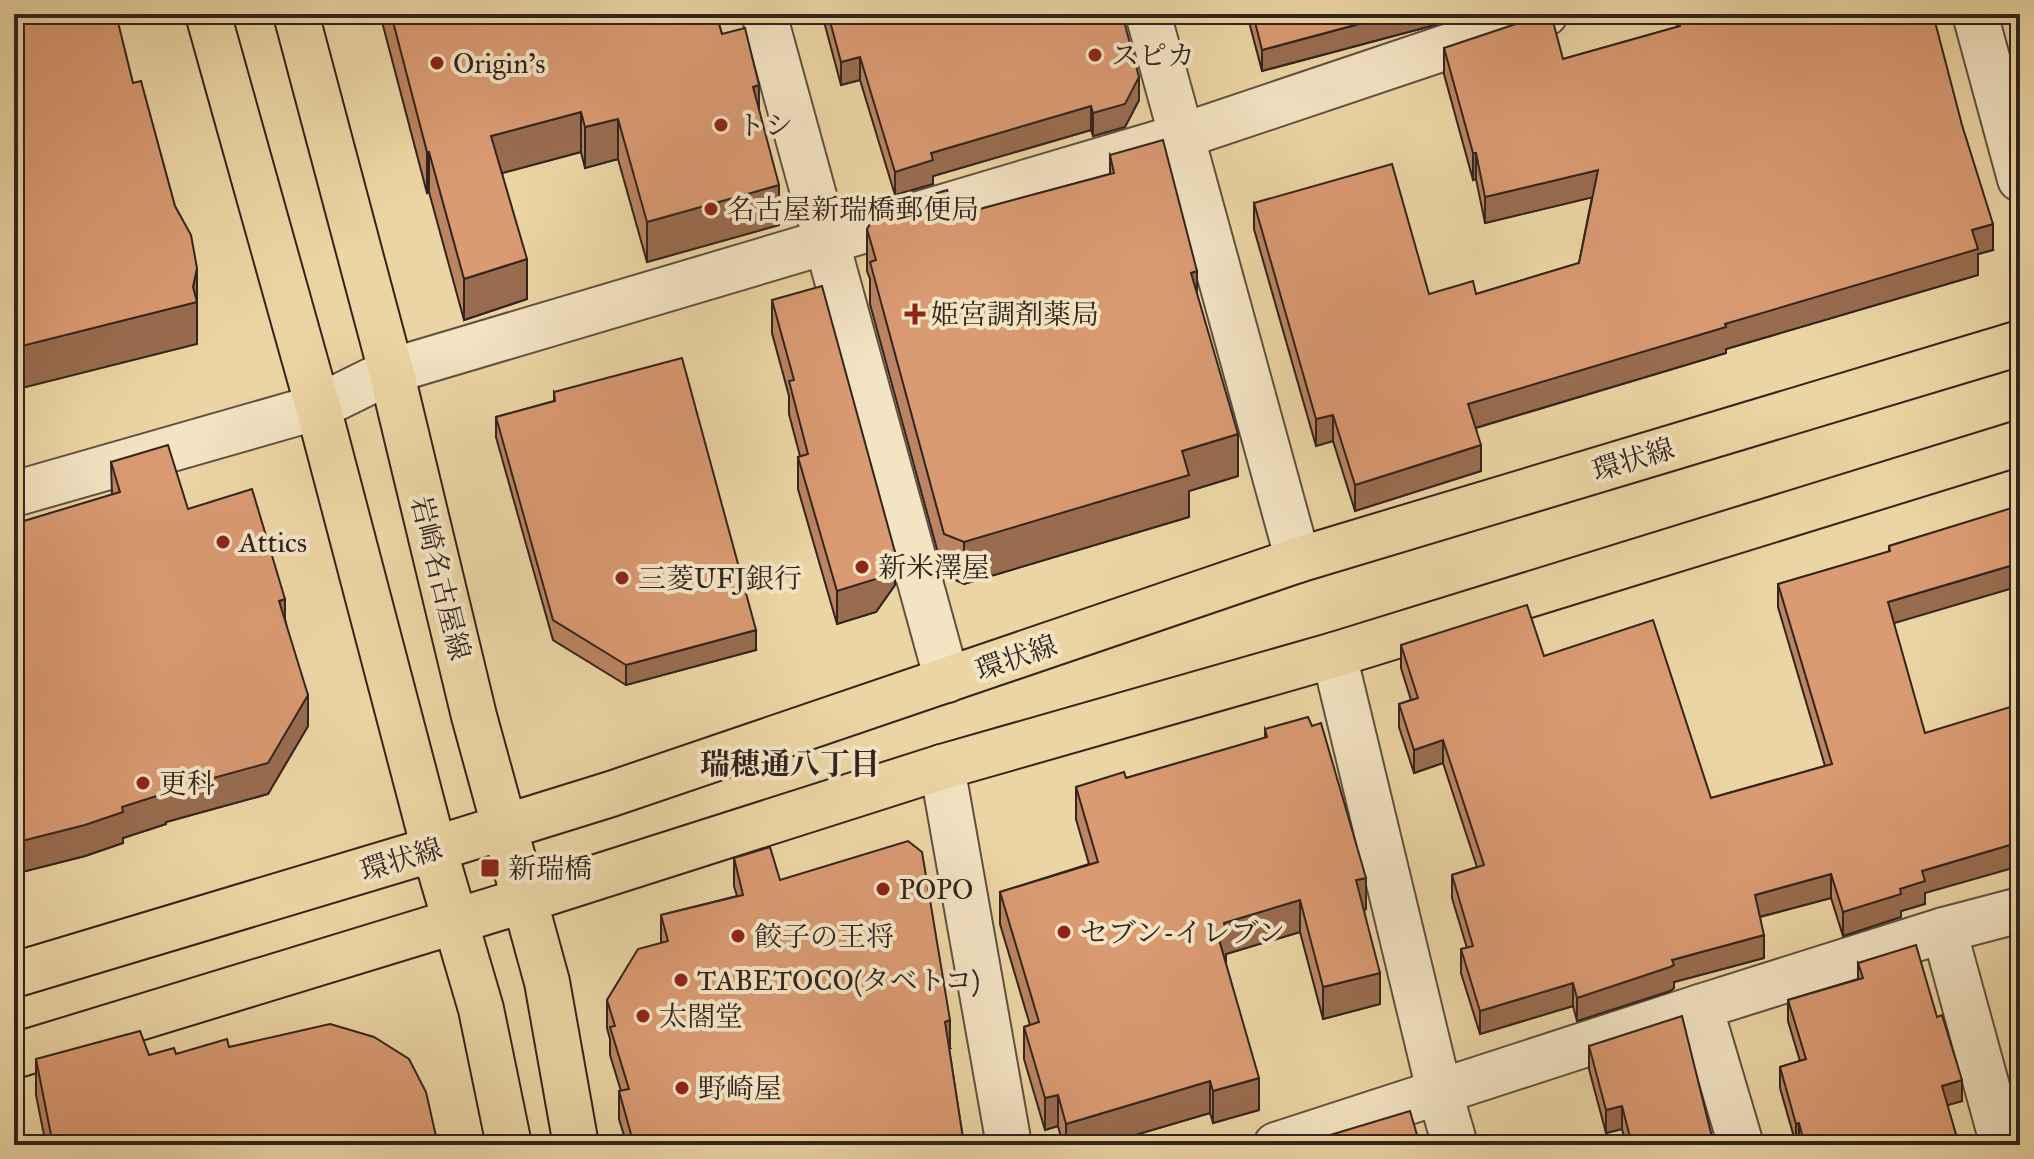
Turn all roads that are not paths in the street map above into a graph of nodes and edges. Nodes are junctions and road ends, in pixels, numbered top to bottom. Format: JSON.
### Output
{"nodes":[{"id":1,"x":208,"y":14,"type":"edge"},
{"id":2,"x":296,"y":14,"type":"edge"},
{"id":3,"x":764,"y":14,"type":"edge"},
{"id":4,"x":1148,"y":14,"type":"edge"},
{"id":5,"x":1545,"y":14,"type":"edge"},
{"id":6,"x":1975,"y":14,"type":"edge"},
{"id":7,"x":1182,"y":136,"type":"junction"},
{"id":8,"x":2020,"y":179,"type":"edge"},
{"id":9,"x":825,"y":243,"type":"junction"},
{"id":10,"x":2020,"y":343,"type":"edge"},
{"id":11,"x":391,"y":371,"type":"junction"},
{"id":12,"x":318,"y":407,"type":"junction"},
{"id":13,"x":2020,"y":443,"type":"edge"},
{"id":14,"x":14,"y":494,"type":"edge"},
{"id":15,"x":1298,"y":560,"type":"junction"},
{"id":16,"x":1334,"y":655,"type":"junction"},
{"id":17,"x":947,"y":680,"type":"junction"},
{"id":18,"x":942,"y":767,"type":"junction"},
{"id":19,"x":504,"y":826,"type":"junction"},
{"id":20,"x":434,"y":849,"type":"junction"},
{"id":21,"x":525,"y":900,"type":"junction"},
{"id":22,"x":2020,"y":910,"type":"edge"},
{"id":23,"x":457,"y":921,"type":"junction"},
{"id":24,"x":1944,"y":930,"type":"junction"},
{"id":25,"x":14,"y":975,"type":"edge"},
{"id":26,"x":1700,"y":1007,"type":"junction"},
{"id":27,"x":14,"y":1056,"type":"edge"},
{"id":28,"x":1439,"y":1090,"type":"junction"},
{"id":29,"x":509,"y":1145,"type":"edge"},
{"id":30,"x":576,"y":1145,"type":"edge"},
{"id":31,"x":1009,"y":1145,"type":"edge"},
{"id":32,"x":1276,"y":1145,"type":"edge"},
{"id":33,"x":1455,"y":1145,"type":"edge"},
{"id":34,"x":1741,"y":1145,"type":"edge"},
{"id":35,"x":2003,"y":1145,"type":"edge"}],
"edges":[{"from":1,"to":12,"type":"main road"},
{"from":2,"to":11,"type":"main road","name":"岩崎名古屋線"},
{"from":3,"to":9,"type":"street"},
{"from":4,"to":7,"type":"street"},
{"from":5,"to":7,"type":"street"},
{"from":6,"to":8,"type":"street"},
{"from":7,"to":9,"type":"street"},
{"from":7,"to":15,"type":"street"},
{"from":9,"to":11,"type":"street"},
{"from":9,"to":17,"type":"street"},
{"from":10,"to":15,"type":"main road","name":"環状線"},
{"from":11,"to":12,"type":"street"},
{"from":11,"to":19,"type":"main road","name":"岩崎名古屋線"},
{"from":12,"to":14,"type":"street"},
{"from":12,"to":20,"type":"main road"},
{"from":13,"to":16,"type":"main road"},
{"from":15,"to":17,"type":"main road","name":"環状線"},
{"from":16,"to":18,"type":"main road"},
{"from":16,"to":28,"type":"street"},
{"from":17,"to":19,"type":"main road","name":"環状線"},
{"from":18,"to":21,"type":"main road"},
{"from":18,"to":31,"type":"street"},
{"from":19,"to":20,"type":"main road","name":"環状線"},
{"from":19,"to":21,"type":"main road","name":"岩崎名古屋線"},
{"from":20,"to":23,"type":"main road"},
{"from":20,"to":25,"type":"main road","name":"環状線"},
{"from":21,"to":23,"type":"main road"},
{"from":21,"to":30,"type":"main road","name":"岩崎名古屋線"},
{"from":22,"to":24,"type":"street"},
{"from":23,"to":27,"type":"main road"},
{"from":23,"to":29,"type":"main road"},
{"from":24,"to":26,"type":"street"},
{"from":24,"to":35,"type":"street"},
{"from":26,"to":28,"type":"street"},
{"from":26,"to":34,"type":"street"},
{"from":28,"to":32,"type":"street"},
{"from":28,"to":33,"type":"street"}]}
